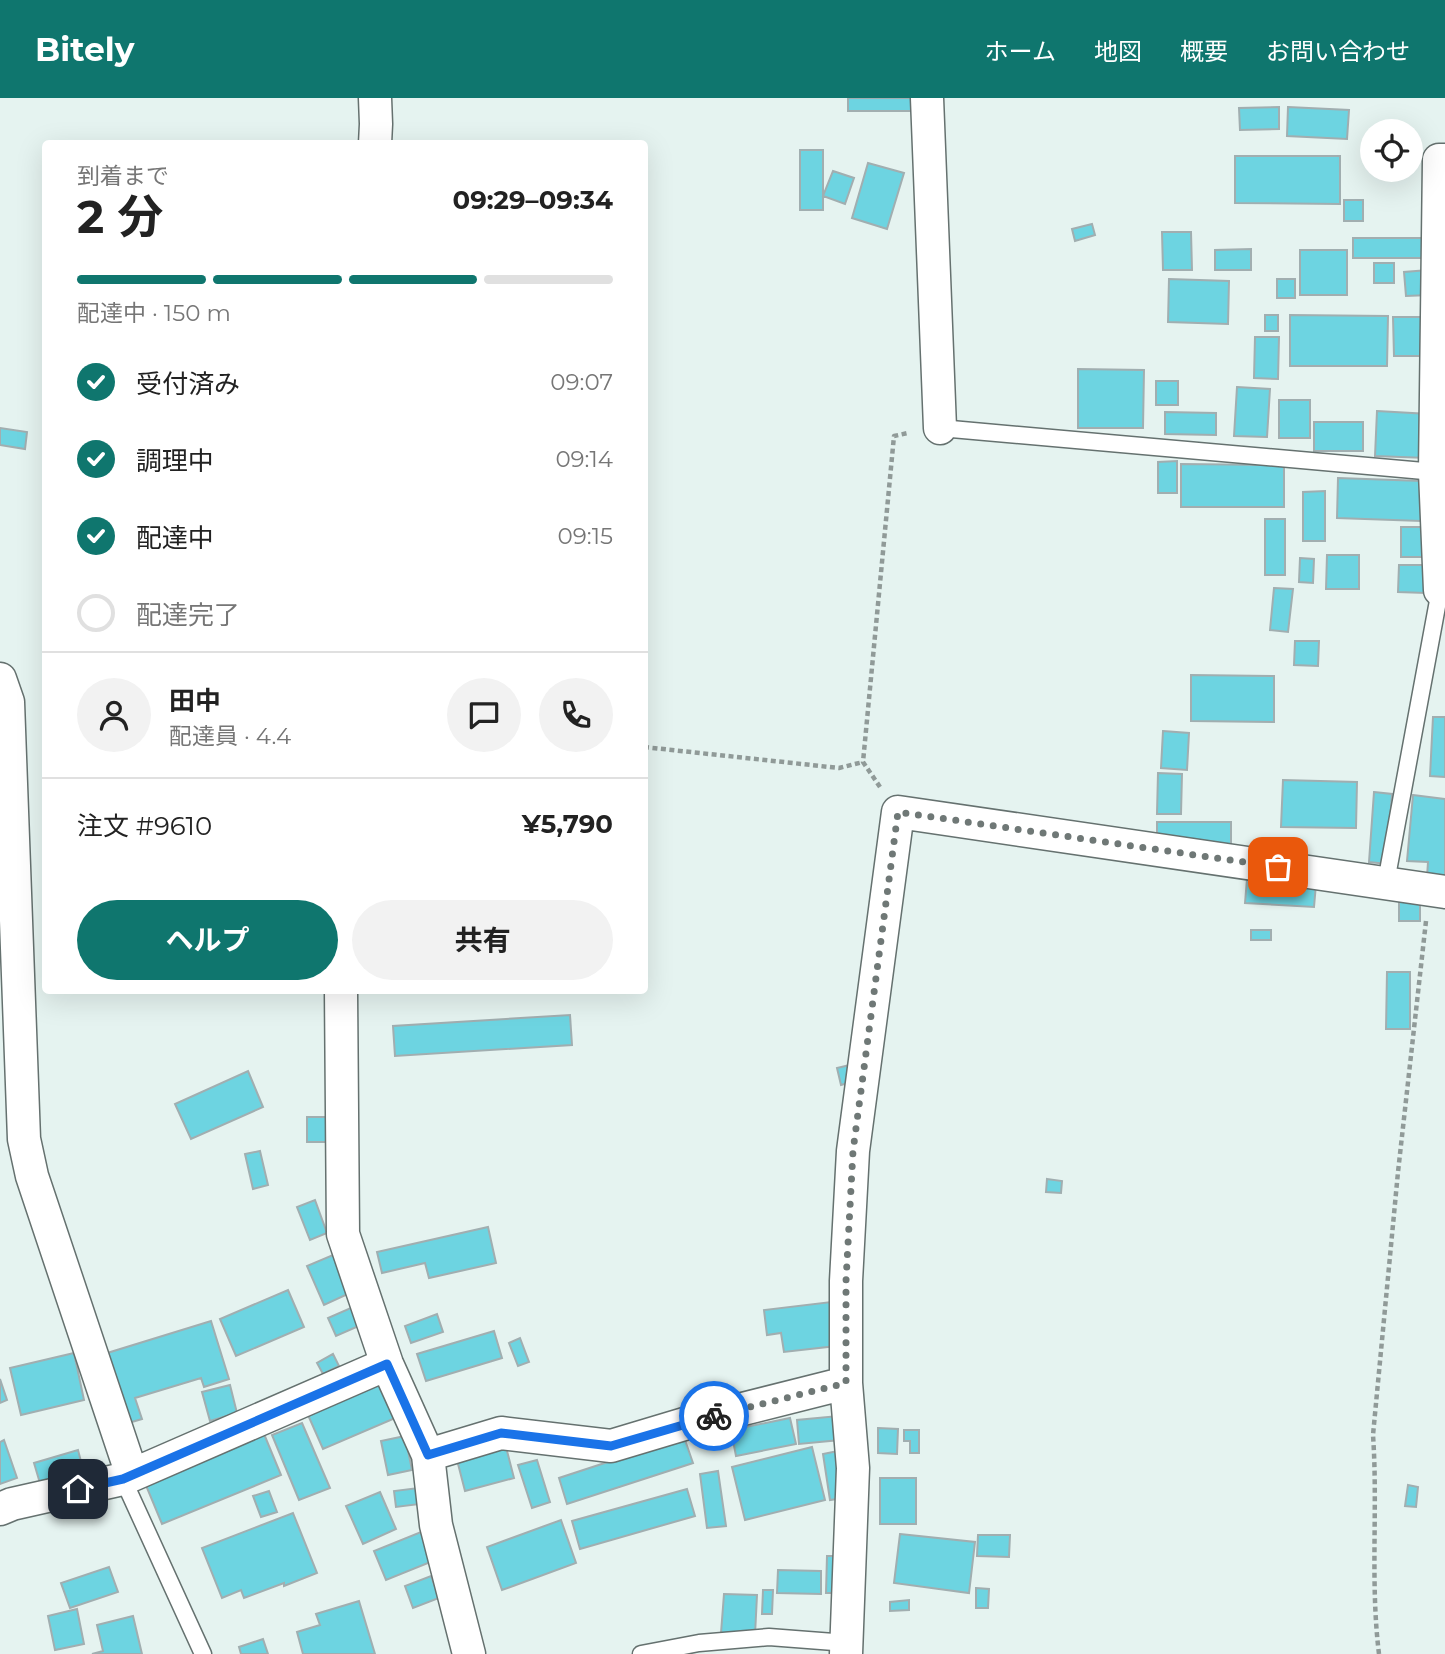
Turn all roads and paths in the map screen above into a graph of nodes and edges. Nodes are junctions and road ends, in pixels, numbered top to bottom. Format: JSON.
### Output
{"nodes":[{"id":1,"x":375,"y":98,"type":"edge"},
{"id":2,"x":927,"y":98,"type":"edge"},
{"id":3,"x":375,"y":140,"type":"edge"},
{"id":4,"x":1445,"y":160,"type":"edge"},
{"id":5,"x":940,"y":428,"type":"junction"},
{"id":6,"x":1435,"y":472,"type":"junction"},
{"id":7,"x":1442,"y":591,"type":"edge"},
{"id":8,"x":0,"y":679,"type":"edge"},
{"id":9,"x":648,"y":747,"type":"edge"},
{"id":10,"x":863,"y":762,"type":"junction"},
{"id":11,"x":898,"y":812,"type":"junction"},
{"id":12,"x":1386,"y":882,"type":"junction"},
{"id":13,"x":1437,"y":890,"type":"edge"},
{"id":14,"x":341,"y":994,"type":"edge"},
{"id":15,"x":387,"y":1364,"type":"junction"},
{"id":16,"x":846,"y":1383,"type":"junction"},
{"id":17,"x":428,"y":1455,"type":"junction"},
{"id":18,"x":127,"y":1477,"type":"junction"},
{"id":19,"x":0,"y":1509,"type":"edge"},
{"id":20,"x":847,"y":1649,"type":"edge"},
{"id":21,"x":203,"y":1654,"type":"edge"},
{"id":22,"x":469,"y":1654,"type":"edge"},
{"id":23,"x":641,"y":1654,"type":"edge"},
{"id":24,"x":1379,"y":1654,"type":"edge"}],
"edges":[{"from":1,"to":3,"type":"street"},
{"from":2,"to":5,"type":"street"},
{"from":4,"to":6,"type":"street"},
{"from":5,"to":6,"type":"lane"},
{"from":5,"to":10,"type":"path"},
{"from":6,"to":7,"type":"street"},
{"from":7,"to":12,"type":"lane"},
{"from":8,"to":18,"type":"street"},
{"from":9,"to":10,"type":"path"},
{"from":10,"to":11,"type":"path"},
{"from":11,"to":12,"type":"street"},
{"from":11,"to":16,"type":"street"},
{"from":12,"to":13,"type":"street"},
{"from":13,"to":24,"type":"path"},
{"from":14,"to":15,"type":"street"},
{"from":15,"to":17,"type":"street"},
{"from":15,"to":18,"type":"street"},
{"from":16,"to":17,"type":"street"},
{"from":16,"to":20,"type":"street"},
{"from":17,"to":22,"type":"street"},
{"from":18,"to":19,"type":"street"},
{"from":18,"to":21,"type":"lane"},
{"from":20,"to":23,"type":"lane"}]}
